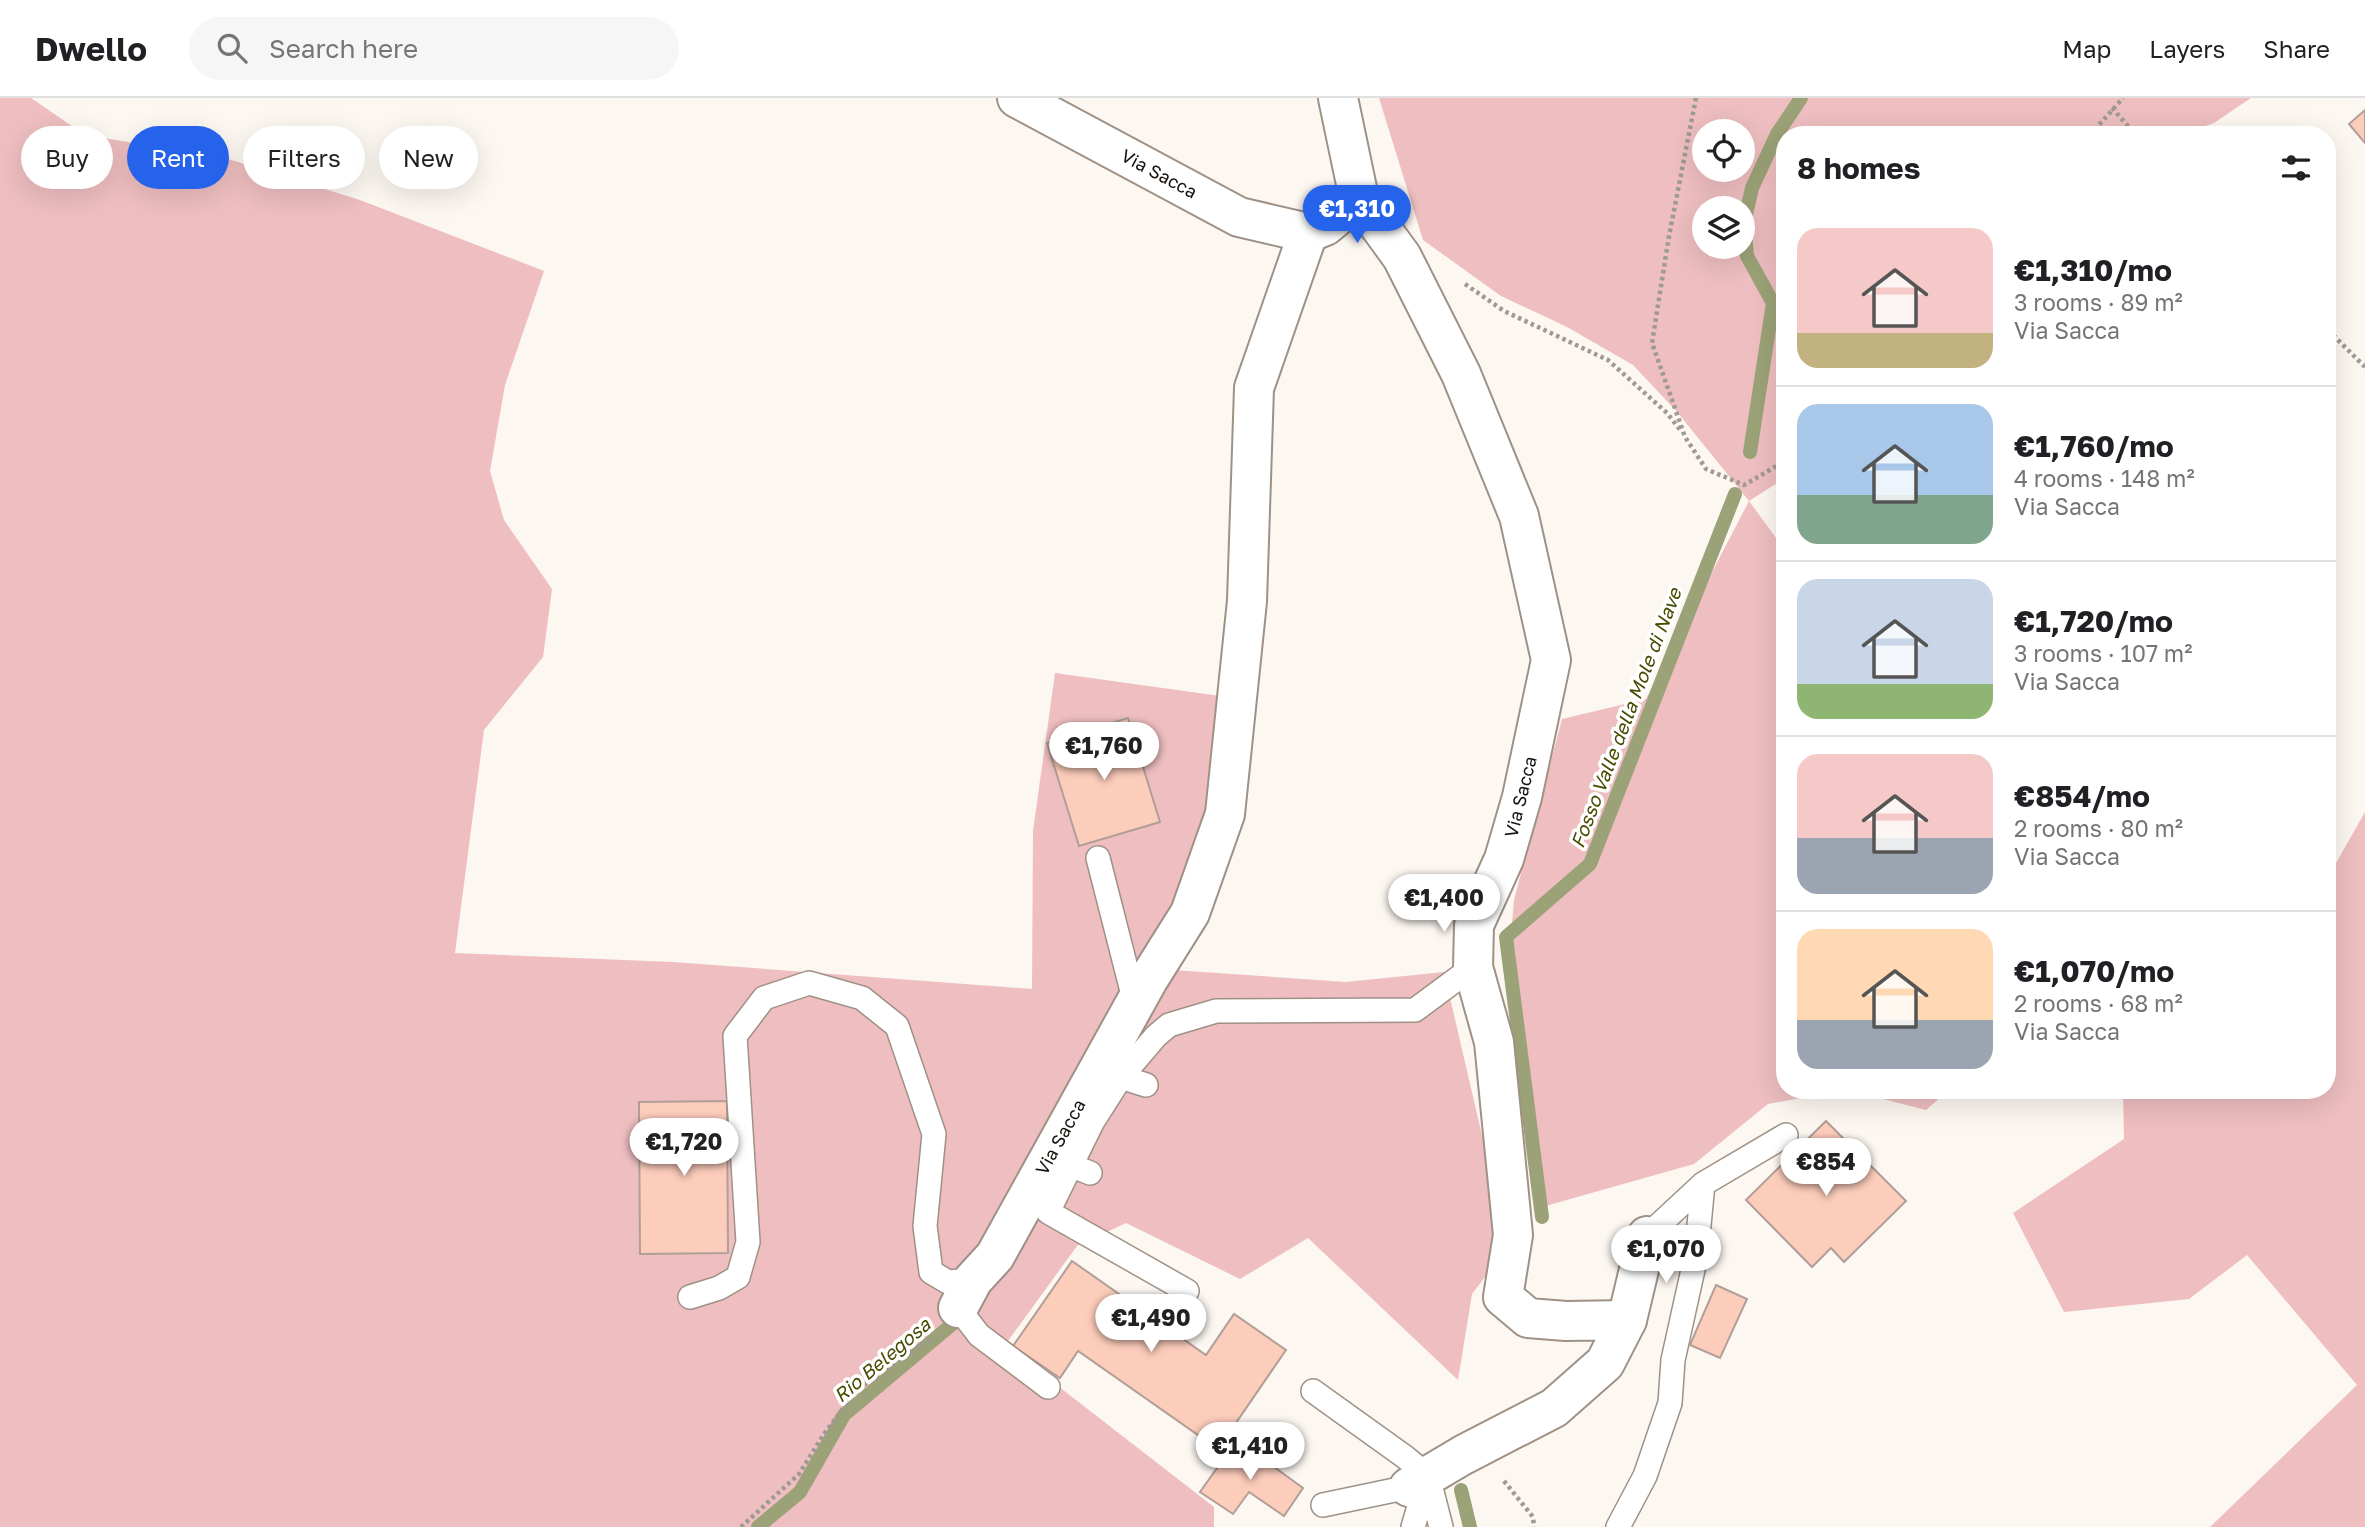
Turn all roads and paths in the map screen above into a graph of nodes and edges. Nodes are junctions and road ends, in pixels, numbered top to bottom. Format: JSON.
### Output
{"nodes":[{"id":1,"x":1017,"y":98,"type":"edge"},
{"id":2,"x":1338,"y":98,"type":"edge"},
{"id":3,"x":1696,"y":98,"type":"edge"},
{"id":4,"x":2123,"y":98,"type":"edge"},
{"id":5,"x":2112,"y":107,"type":"junction"},
{"id":6,"x":2097,"y":126,"type":"edge"},
{"id":7,"x":2128,"y":126,"type":"edge"},
{"id":8,"x":1359,"y":198,"type":"junction"},
{"id":9,"x":1308,"y":233,"type":"junction"},
{"id":10,"x":1504,"y":311,"type":"dead end"},
{"id":11,"x":2336,"y":338,"type":"edge"},
{"id":12,"x":2365,"y":367,"type":"edge"},
{"id":13,"x":1685,"y":437,"type":"junction"},
{"id":14,"x":1776,"y":465,"type":"edge"},
{"id":15,"x":1098,"y":858,"type":"dead end"},
{"id":16,"x":1473,"y":967,"type":"junction"},
{"id":17,"x":1135,"y":1003,"type":"junction"},
{"id":18,"x":1121,"y":1077,"type":"junction"},
{"id":19,"x":1146,"y":1085,"type":"dead end"},
{"id":20,"x":1786,"y":1135,"type":"dead end"},
{"id":21,"x":1703,"y":1184,"type":"junction"},
{"id":22,"x":1647,"y":1236,"type":"joint"},
{"id":23,"x":1187,"y":1291,"type":"dead end"},
{"id":24,"x":965,"y":1294,"type":"junction"},
{"id":25,"x":690,"y":1297,"type":"dead end"},
{"id":26,"x":1627,"y":1321,"type":"junction"},
{"id":27,"x":1048,"y":1387,"type":"dead end"},
{"id":28,"x":1313,"y":1391,"type":"dead end"},
{"id":29,"x":1462,"y":1455,"type":"junction"},
{"id":30,"x":1419,"y":1481,"type":"junction"},
{"id":31,"x":1323,"y":1505,"type":"dead end"},
{"id":32,"x":741,"y":1527,"type":"edge"},
{"id":33,"x":1413,"y":1527,"type":"edge"},
{"id":34,"x":1441,"y":1527,"type":"edge"},
{"id":35,"x":1534,"y":1527,"type":"edge"},
{"id":36,"x":1618,"y":1527,"type":"edge"}],
"edges":[{"from":1,"to":9,"type":"street","name":"Via Sacca"},
{"from":2,"to":8,"type":"street","name":"Via Sacca"},
{"from":3,"to":13,"type":"path"},
{"from":4,"to":5,"type":"path"},
{"from":5,"to":6,"type":"path"},
{"from":5,"to":7,"type":"path"},
{"from":8,"to":9,"type":"street"},
{"from":8,"to":16,"type":"street","name":"Via Sacca"},
{"from":9,"to":17,"type":"street","name":"Via Sacca"},
{"from":10,"to":13,"type":"path"},
{"from":11,"to":12,"type":"path"},
{"from":13,"to":14,"type":"path"},
{"from":15,"to":17,"type":"lane"},
{"from":16,"to":18,"type":"lane"},
{"from":16,"to":26,"type":"street","name":"Via Sacca"},
{"from":17,"to":24,"type":"street","name":"Via Sacca"},
{"from":18,"to":19,"type":"lane"},
{"from":18,"to":23,"type":"lane"},
{"from":20,"to":21,"type":"lane"},
{"from":21,"to":22,"type":"lane"},
{"from":21,"to":36,"type":"lane"},
{"from":22,"to":26,"type":"street"},
{"from":24,"to":25,"type":"lane"},
{"from":24,"to":27,"type":"lane"},
{"from":24,"to":32,"type":"path"},
{"from":26,"to":29,"type":"street"},
{"from":28,"to":30,"type":"lane"},
{"from":29,"to":30,"type":"street"},
{"from":29,"to":35,"type":"path"},
{"from":30,"to":31,"type":"lane"},
{"from":30,"to":33,"type":"lane"},
{"from":30,"to":34,"type":"lane"}]}
